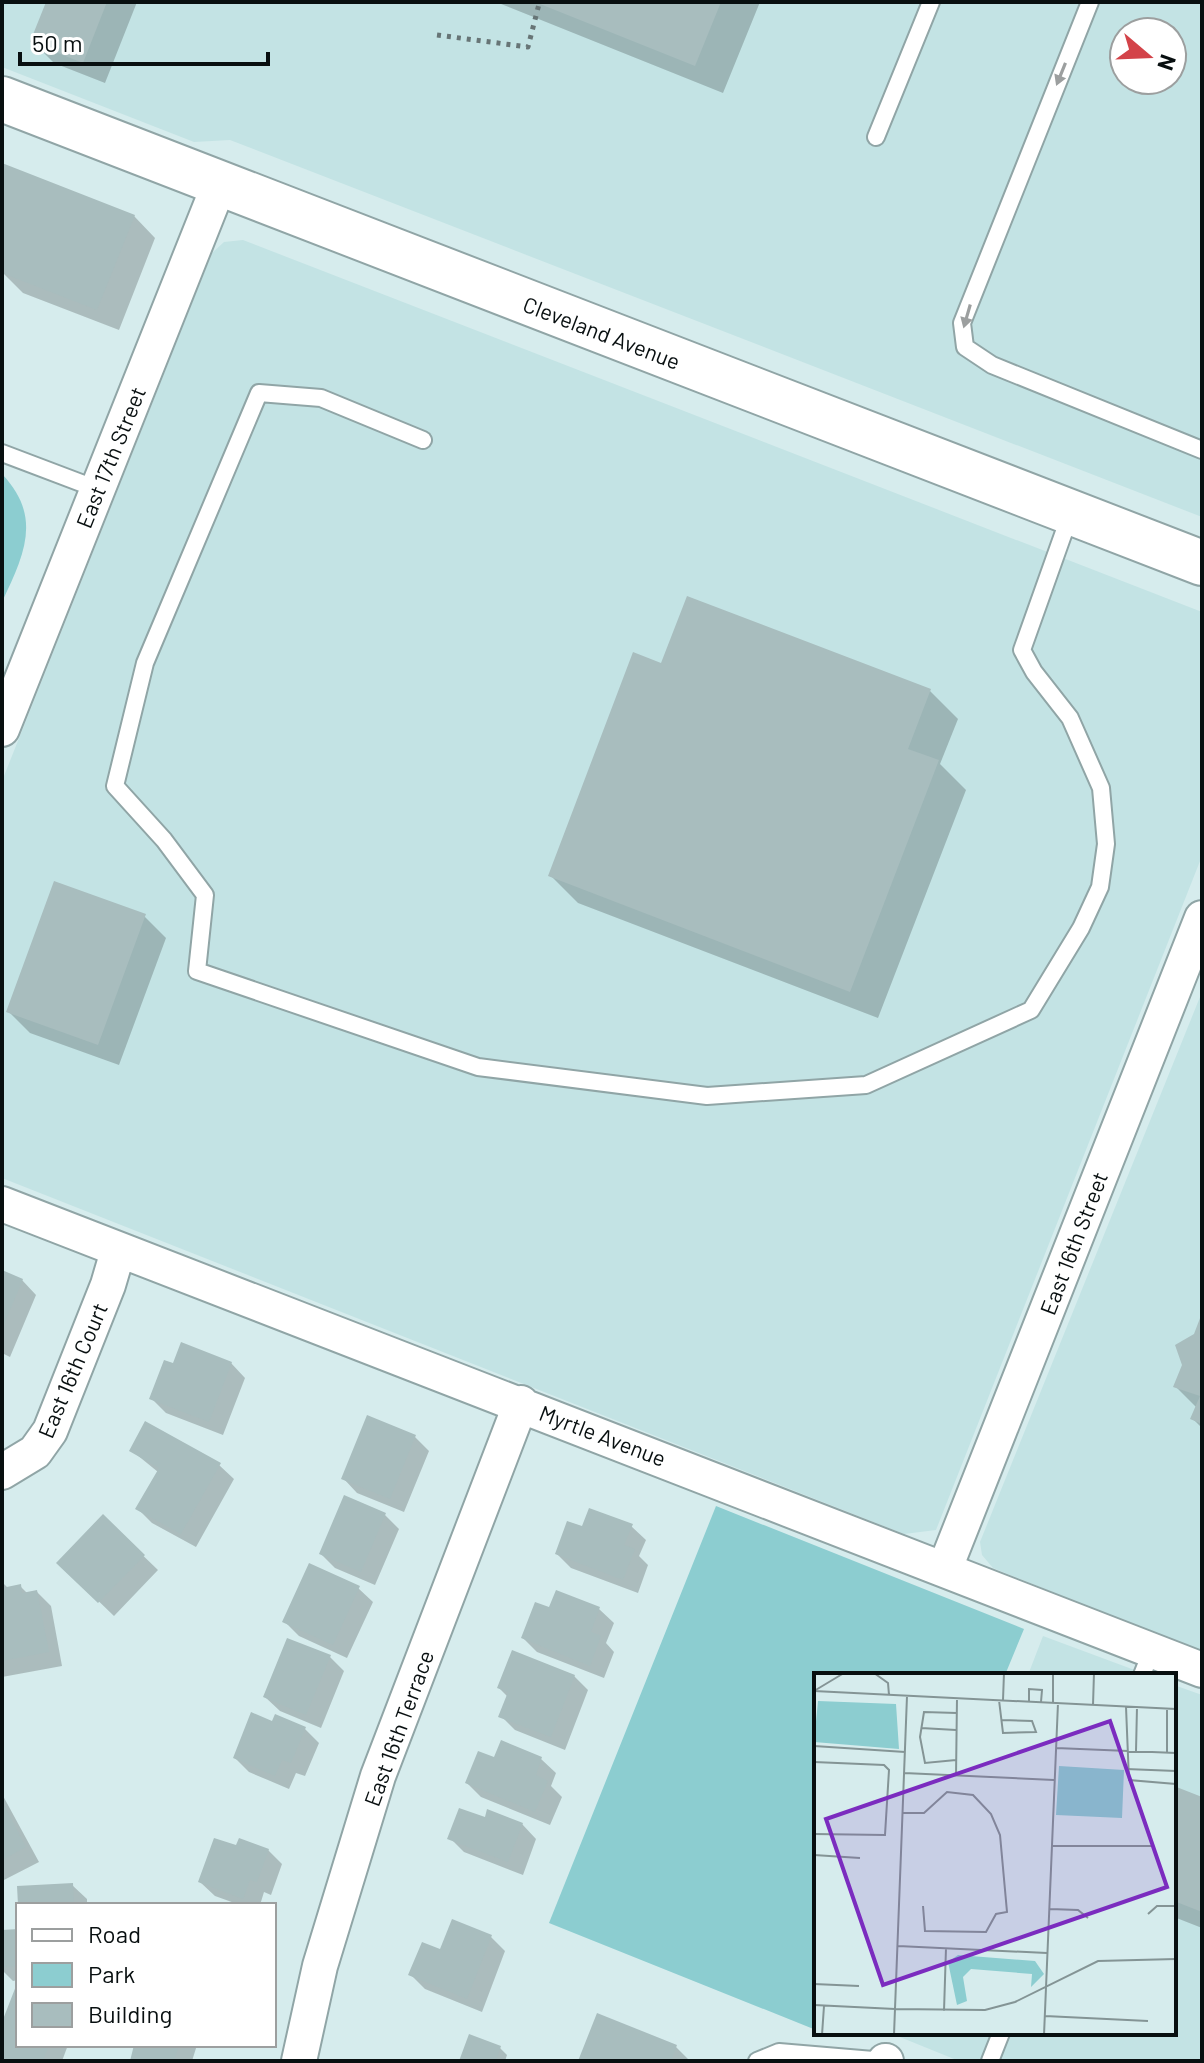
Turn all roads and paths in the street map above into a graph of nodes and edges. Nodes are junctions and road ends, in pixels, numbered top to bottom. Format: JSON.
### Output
{"nodes":[{"id":1,"x":931,"y":2,"type":"edge"},
{"id":2,"x":1090,"y":2,"type":"edge"},
{"id":3,"x":539,"y":4,"type":"edge"},
{"id":4,"x":437,"y":35,"type":"dead end"},
{"id":5,"x":2,"y":99,"type":"edge"},
{"id":6,"x":876,"y":137,"type":"dead end"},
{"id":7,"x":219,"y":185,"type":"junction"},
{"id":8,"x":423,"y":440,"type":"dead end"},
{"id":9,"x":1202,"y":450,"type":"edge"},
{"id":10,"x":2,"y":453,"type":"edge"},
{"id":11,"x":97,"y":489,"type":"junction"},
{"id":12,"x":1071,"y":513,"type":"junction"},
{"id":13,"x":1202,"y":563,"type":"edge"},
{"id":14,"x":2,"y":729,"type":"edge"},
{"id":15,"x":1199,"y":935,"type":"edge"},
{"id":16,"x":2,"y":1204,"type":"edge"},
{"id":17,"x":118,"y":1251,"type":"junction"},
{"id":18,"x":521,"y":1403,"type":"junction"},
{"id":19,"x":2,"y":1472,"type":"edge"},
{"id":20,"x":945,"y":1568,"type":"junction"},
{"id":21,"x":1147,"y":1663,"type":"edge"},
{"id":22,"x":1202,"y":1670,"type":"edge"},
{"id":23,"x":1000,"y":2035,"type":"edge"},
{"id":24,"x":870,"y":2060,"type":"edge"},
{"id":25,"x":299,"y":2061,"type":"edge"},
{"id":26,"x":757,"y":2061,"type":"edge"},
{"id":27,"x":990,"y":2061,"type":"edge"}],
"edges":[{"from":1,"to":6,"type":"lane"},
{"from":2,"to":9,"type":"lane","one_way":true},
{"from":3,"to":4,"type":"path"},
{"from":5,"to":7,"type":"main road","name":"Cleveland Avenue"},
{"from":7,"to":11,"type":"street","name":"East 17th Street"},
{"from":7,"to":12,"type":"main road","name":"Cleveland Avenue"},
{"from":8,"to":12,"type":"lane"},
{"from":10,"to":11,"type":"lane"},
{"from":11,"to":14,"type":"street","name":"East 17th Street"},
{"from":12,"to":13,"type":"main road","name":"Cleveland Avenue"},
{"from":15,"to":20,"type":"street","name":"East 16th Street"},
{"from":16,"to":17,"type":"street","name":"Myrtle Avenue"},
{"from":17,"to":18,"type":"street","name":"Myrtle Avenue"},
{"from":17,"to":19,"type":"street","name":"East 16th Court"},
{"from":18,"to":20,"type":"street","name":"Myrtle Avenue"},
{"from":18,"to":25,"type":"street","name":"East 16th Terrace"},
{"from":20,"to":21,"type":"street","name":"Myrtle Avenue"},
{"from":21,"to":22,"type":"street","name":"Myrtle Avenue"},
{"from":23,"to":27,"type":"lane"},
{"from":24,"to":26,"type":"lane"}]}
